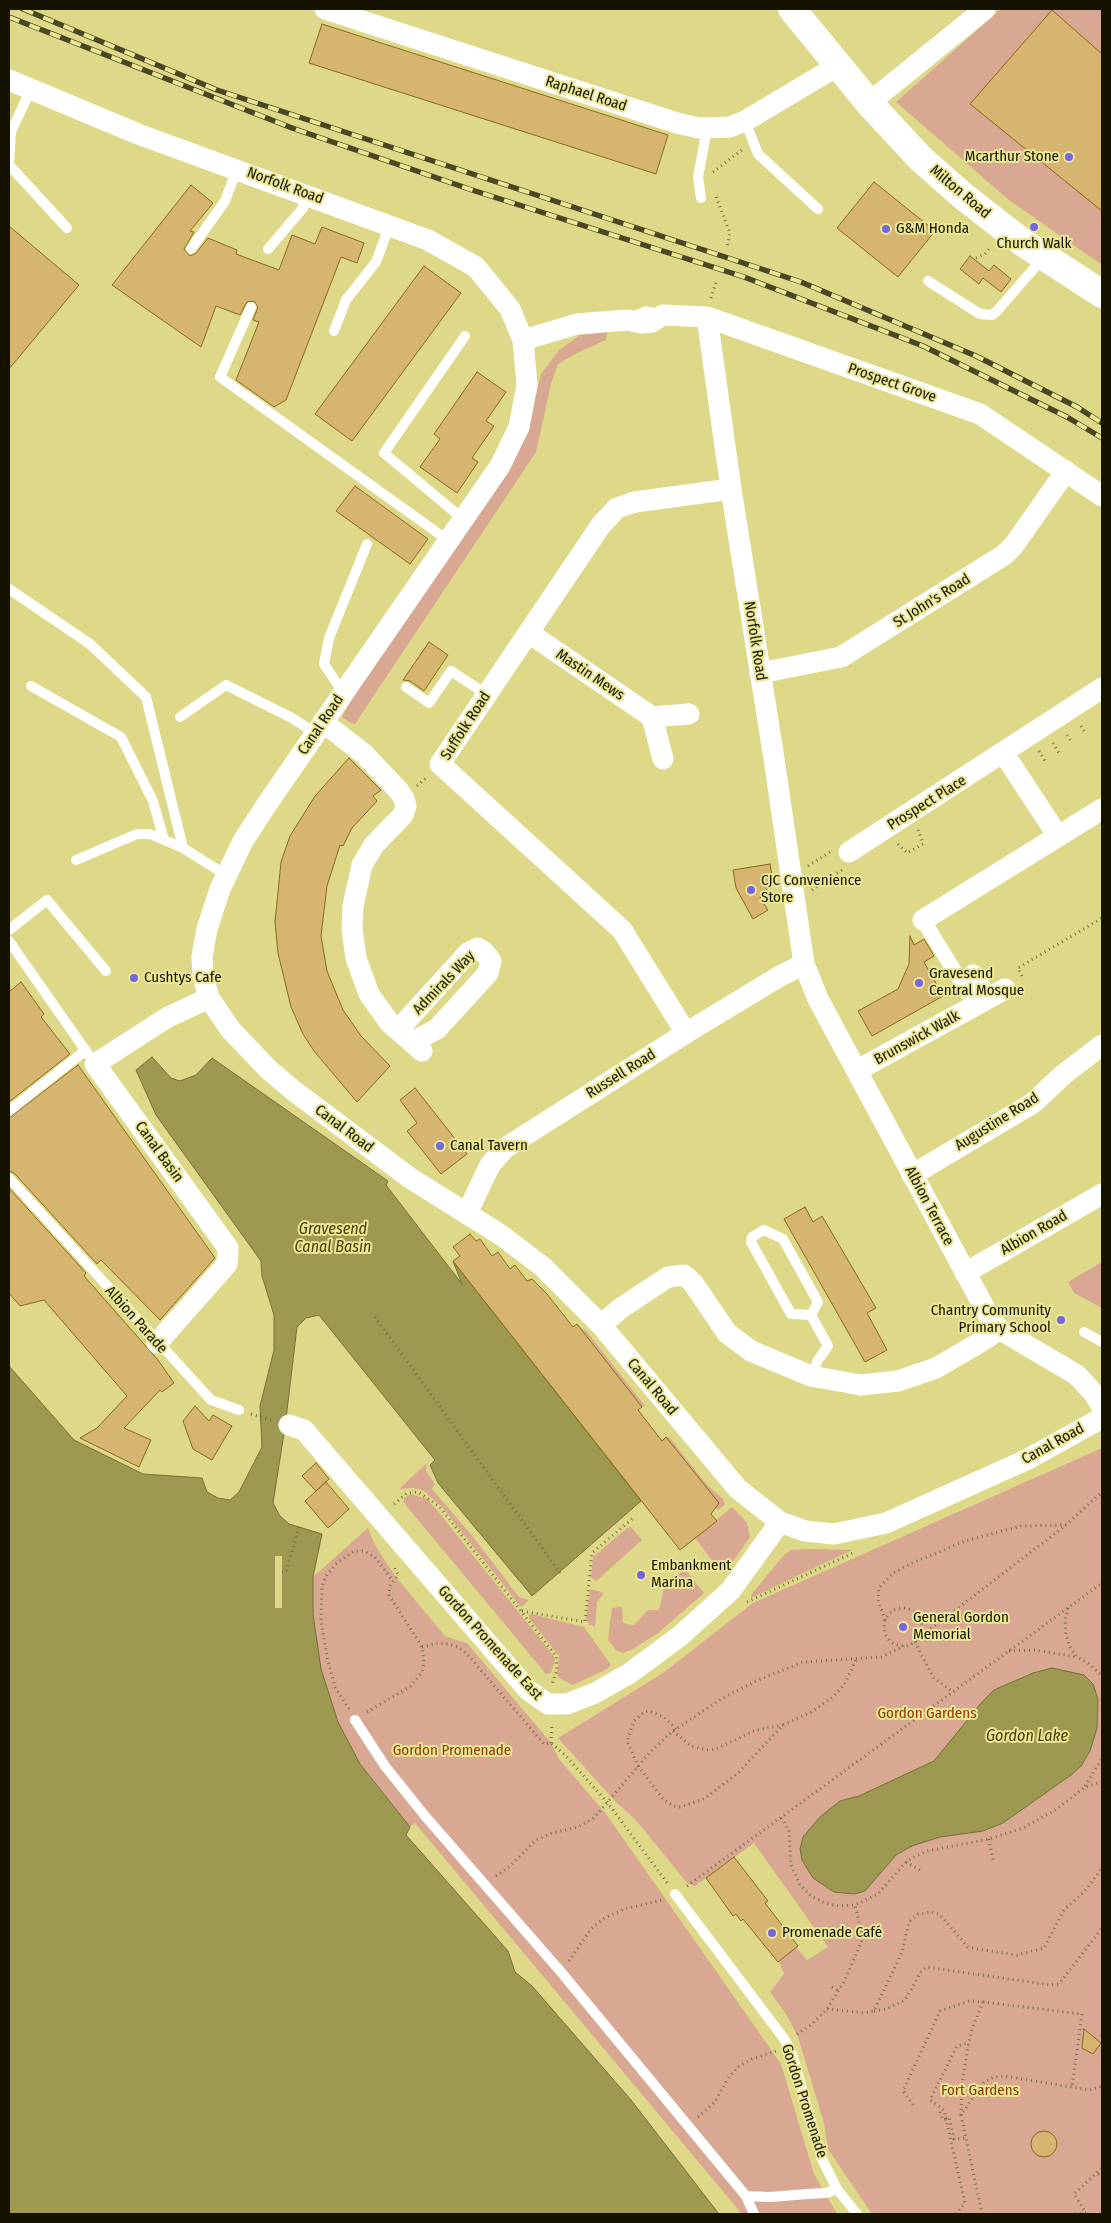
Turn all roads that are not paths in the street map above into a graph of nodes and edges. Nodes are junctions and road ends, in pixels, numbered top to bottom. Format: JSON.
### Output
{"nodes":[{"id":1,"x":325,"y":9,"type":"edge"},
{"id":2,"x":792,"y":9,"type":"edge"},
{"id":3,"x":985,"y":9,"type":"edge"},
{"id":4,"x":839,"y":65,"type":"junction"},
{"id":5,"x":9,"y":80,"type":"edge"},
{"id":6,"x":31,"y":89,"type":"junction"},
{"id":7,"x":869,"y":103,"type":"junction"},
{"id":8,"x":745,"y":121,"type":"junction"},
{"id":9,"x":707,"y":129,"type":"junction"},
{"id":10,"x":237,"y":169,"type":"junction"},
{"id":11,"x":305,"y":193,"type":"junction"},
{"id":12,"x":701,"y":198,"type":"dead end"},
{"id":13,"x":818,"y":209,"type":"dead end"},
{"id":14,"x":390,"y":224,"type":"junction"},
{"id":15,"x":66,"y":228,"type":"dead end"},
{"id":16,"x":191,"y":249,"type":"dead end"},
{"id":17,"x":268,"y":249,"type":"dead end"},
{"id":18,"x":1043,"y":258,"type":"junction"},
{"id":19,"x":928,"y":281,"type":"dead end"},
{"id":20,"x":1102,"y":294,"type":"edge"},
{"id":21,"x":251,"y":307,"type":"dead end"},
{"id":22,"x":707,"y":317,"type":"junction"},
{"id":23,"x":334,"y":331,"type":"dead end"},
{"id":24,"x":465,"y":336,"type":"dead end"},
{"id":25,"x":523,"y":340,"type":"junction"},
{"id":26,"x":1066,"y":471,"type":"junction"},
{"id":27,"x":731,"y":489,"type":"junction"},
{"id":28,"x":1102,"y":496,"type":"edge"},
{"id":29,"x":463,"y":519,"type":"junction"},
{"id":30,"x":449,"y":540,"type":"junction"},
{"id":31,"x":367,"y":544,"type":"dead end"},
{"id":32,"x":9,"y":589,"type":"edge"},
{"id":33,"x":528,"y":633,"type":"junction"},
{"id":34,"x":760,"y":673,"type":"junction"},
{"id":35,"x":31,"y":686,"type":"dead end"},
{"id":36,"x":406,"y":687,"type":"dead end"},
{"id":37,"x":1102,"y":688,"type":"edge"},
{"id":38,"x":345,"y":690,"type":"junction"},
{"id":39,"x":486,"y":694,"type":"junction"},
{"id":40,"x":690,"y":714,"type":"dead end"},
{"id":41,"x":180,"y":717,"type":"dead end"},
{"id":42,"x":652,"y":717,"type":"junction"},
{"id":43,"x":319,"y":728,"type":"junction"},
{"id":44,"x":1004,"y":754,"type":"junction"},
{"id":45,"x":663,"y":759,"type":"dead end"},
{"id":46,"x":1102,"y":809,"type":"edge"},
{"id":47,"x":1058,"y":836,"type":"junction"},
{"id":48,"x":164,"y":840,"type":"junction"},
{"id":49,"x":183,"y":848,"type":"junction"},
{"id":50,"x":849,"y":852,"type":"dead end"},
{"id":51,"x":76,"y":860,"type":"dead end"},
{"id":52,"x":226,"y":875,"type":"junction"},
{"id":53,"x":923,"y":920,"type":"joint"},
{"id":54,"x":9,"y":930,"type":"edge"},
{"id":55,"x":9,"y":941,"type":"edge"},
{"id":56,"x":12,"y":952,"type":"edge"},
{"id":57,"x":804,"y":964,"type":"junction"},
{"id":58,"x":106,"y":971,"type":"dead end"},
{"id":59,"x":973,"y":975,"type":"dead end"},
{"id":60,"x":209,"y":998,"type":"junction"},
{"id":61,"x":989,"y":998,"type":"junction"},
{"id":62,"x":686,"y":1033,"type":"junction"},
{"id":63,"x":410,"y":1041,"type":"dead end"},
{"id":64,"x":1102,"y":1046,"type":"edge"},
{"id":65,"x":90,"y":1057,"type":"junction"},
{"id":66,"x":858,"y":1070,"type":"junction"},
{"id":67,"x":9,"y":1111,"type":"edge"},
{"id":68,"x":912,"y":1174,"type":"junction"},
{"id":69,"x":9,"y":1178,"type":"edge"},
{"id":70,"x":1102,"y":1194,"type":"edge"},
{"id":71,"x":467,"y":1213,"type":"junction"},
{"id":72,"x":966,"y":1273,"type":"junction"},
{"id":73,"x":811,"y":1315,"type":"junction"},
{"id":74,"x":601,"y":1325,"type":"junction"},
{"id":75,"x":999,"y":1329,"type":"junction"},
{"id":76,"x":1084,"y":1332,"type":"dead end"},
{"id":77,"x":1102,"y":1342,"type":"edge"},
{"id":78,"x":157,"y":1343,"type":"junction"},
{"id":79,"x":811,"y":1376,"type":"junction"},
{"id":80,"x":1102,"y":1407,"type":"edge"},
{"id":81,"x":239,"y":1410,"type":"road end"},
{"id":82,"x":1102,"y":1418,"type":"edge"},
{"id":83,"x":288,"y":1425,"type":"road end"},
{"id":84,"x":780,"y":1522,"type":"junction"},
{"id":85,"x":355,"y":1720,"type":"road end"},
{"id":86,"x":675,"y":1894,"type":"road end"},
{"id":87,"x":837,"y":2189,"type":"junction"},
{"id":88,"x":746,"y":2196,"type":"junction"},
{"id":89,"x":754,"y":2214,"type":"edge"},
{"id":90,"x":857,"y":2214,"type":"edge"}],
"edges":[{"from":1,"to":9,"type":"street","name":"Raphael Road"},
{"from":2,"to":4,"type":"main road","name":"Milton Road"},
{"from":3,"to":7,"type":"street"},
{"from":4,"to":7,"type":"main road","name":"Milton Road"},
{"from":4,"to":8,"type":"street","name":"Raphael Road"},
{"from":5,"to":6,"type":"street","name":"Norfolk Road"},
{"from":6,"to":10,"type":"street","name":"Norfolk Road"},
{"from":6,"to":15,"type":"lane"},
{"from":7,"to":18,"type":"main road","name":"Milton Road"},
{"from":8,"to":9,"type":"street","name":"Raphael Road"},
{"from":8,"to":13,"type":"lane"},
{"from":9,"to":12,"type":"lane"},
{"from":10,"to":11,"type":"street","name":"Norfolk Road"},
{"from":10,"to":16,"type":"lane"},
{"from":11,"to":14,"type":"street","name":"Norfolk Road"},
{"from":11,"to":17,"type":"lane"},
{"from":14,"to":23,"type":"lane"},
{"from":14,"to":25,"type":"street","name":"Norfolk Road"},
{"from":18,"to":19,"type":"lane"},
{"from":18,"to":20,"type":"main road","name":"Milton Road"},
{"from":21,"to":30,"type":"lane"},
{"from":22,"to":25,"type":"street","name":"Prospect Grove"},
{"from":22,"to":26,"type":"street","name":"Prospect Grove"},
{"from":22,"to":27,"type":"street","name":"Norfolk Road"},
{"from":24,"to":29,"type":"lane"},
{"from":25,"to":29,"type":"street","name":"Canal Road"},
{"from":26,"to":28,"type":"street","name":"Prospect Grove"},
{"from":26,"to":34,"type":"street","name":"St John's Road"},
{"from":27,"to":33,"type":"street","name":"Suffolk Road"},
{"from":27,"to":34,"type":"street","name":"Norfolk Road"},
{"from":29,"to":30,"type":"street","name":"Canal Road"},
{"from":30,"to":38,"type":"street","name":"Canal Road"},
{"from":31,"to":38,"type":"lane"},
{"from":32,"to":49,"type":"lane"},
{"from":33,"to":39,"type":"street","name":"Suffolk Road"},
{"from":33,"to":42,"type":"street","name":"Mastin Mews"},
{"from":34,"to":57,"type":"street","name":"Norfolk Road"},
{"from":35,"to":48,"type":"lane"},
{"from":36,"to":39,"type":"lane"},
{"from":37,"to":44,"type":"street","name":"Prospect Place"},
{"from":38,"to":43,"type":"street","name":"Canal Road"},
{"from":39,"to":62,"type":"street","name":"Suffolk Road"},
{"from":40,"to":42,"type":"street"},
{"from":41,"to":43,"type":"lane"},
{"from":42,"to":45,"type":"street"},
{"from":43,"to":52,"type":"street","name":"Canal Road"},
{"from":43,"to":63,"type":"street"},
{"from":44,"to":47,"type":"street"},
{"from":44,"to":50,"type":"street","name":"Prospect Place"},
{"from":46,"to":47,"type":"street"},
{"from":47,"to":53,"type":"street"},
{"from":48,"to":49,"type":"lane"},
{"from":48,"to":51,"type":"lane"},
{"from":49,"to":52,"type":"lane"},
{"from":52,"to":60,"type":"street","name":"Canal Road"},
{"from":53,"to":61,"type":"street","name":"Brunswick Walk"},
{"from":54,"to":58,"type":"lane"},
{"from":55,"to":56,"type":"lane"},
{"from":56,"to":65,"type":"lane"},
{"from":57,"to":62,"type":"street","name":"Russell Road"},
{"from":57,"to":66,"type":"street","name":"Albion Terrace"},
{"from":59,"to":61,"type":"street"},
{"from":60,"to":65,"type":"street"},
{"from":60,"to":71,"type":"street","name":"Canal Road"},
{"from":61,"to":66,"type":"street","name":"Brunswick Walk"},
{"from":62,"to":71,"type":"street","name":"Russell Road"},
{"from":64,"to":68,"type":"street","name":"Augustine Road"},
{"from":65,"to":67,"type":"lane"},
{"from":65,"to":78,"type":"street","name":"Canal Basin"},
{"from":66,"to":68,"type":"street","name":"Albion Terrace"},
{"from":68,"to":72,"type":"street","name":"Albion Terrace"},
{"from":69,"to":78,"type":"lane","name":"Albion Parade"},
{"from":70,"to":72,"type":"street","name":"Albion Road"},
{"from":71,"to":74,"type":"street","name":"Canal Road"},
{"from":72,"to":75,"type":"street","name":"Albion Terrace"},
{"from":73,"to":73,"type":"lane"},
{"from":73,"to":79,"type":"lane"},
{"from":74,"to":79,"type":"street"},
{"from":74,"to":84,"type":"street","name":"Canal Road"},
{"from":75,"to":79,"type":"street"},
{"from":75,"to":80,"type":"street","name":"Albion Terrace"},
{"from":76,"to":77,"type":"lane"},
{"from":78,"to":81,"type":"lane","name":"Albion Parade"},
{"from":82,"to":84,"type":"street","name":"Canal Road"},
{"from":83,"to":84,"type":"street","name":"Gordon Promenade East"},
{"from":85,"to":88,"type":"lane"},
{"from":86,"to":87,"type":"lane","name":"Gordon Promenade"},
{"from":87,"to":88,"type":"lane"},
{"from":87,"to":90,"type":"lane","name":"Gordon Promenade"},
{"from":88,"to":89,"type":"lane"}]}
